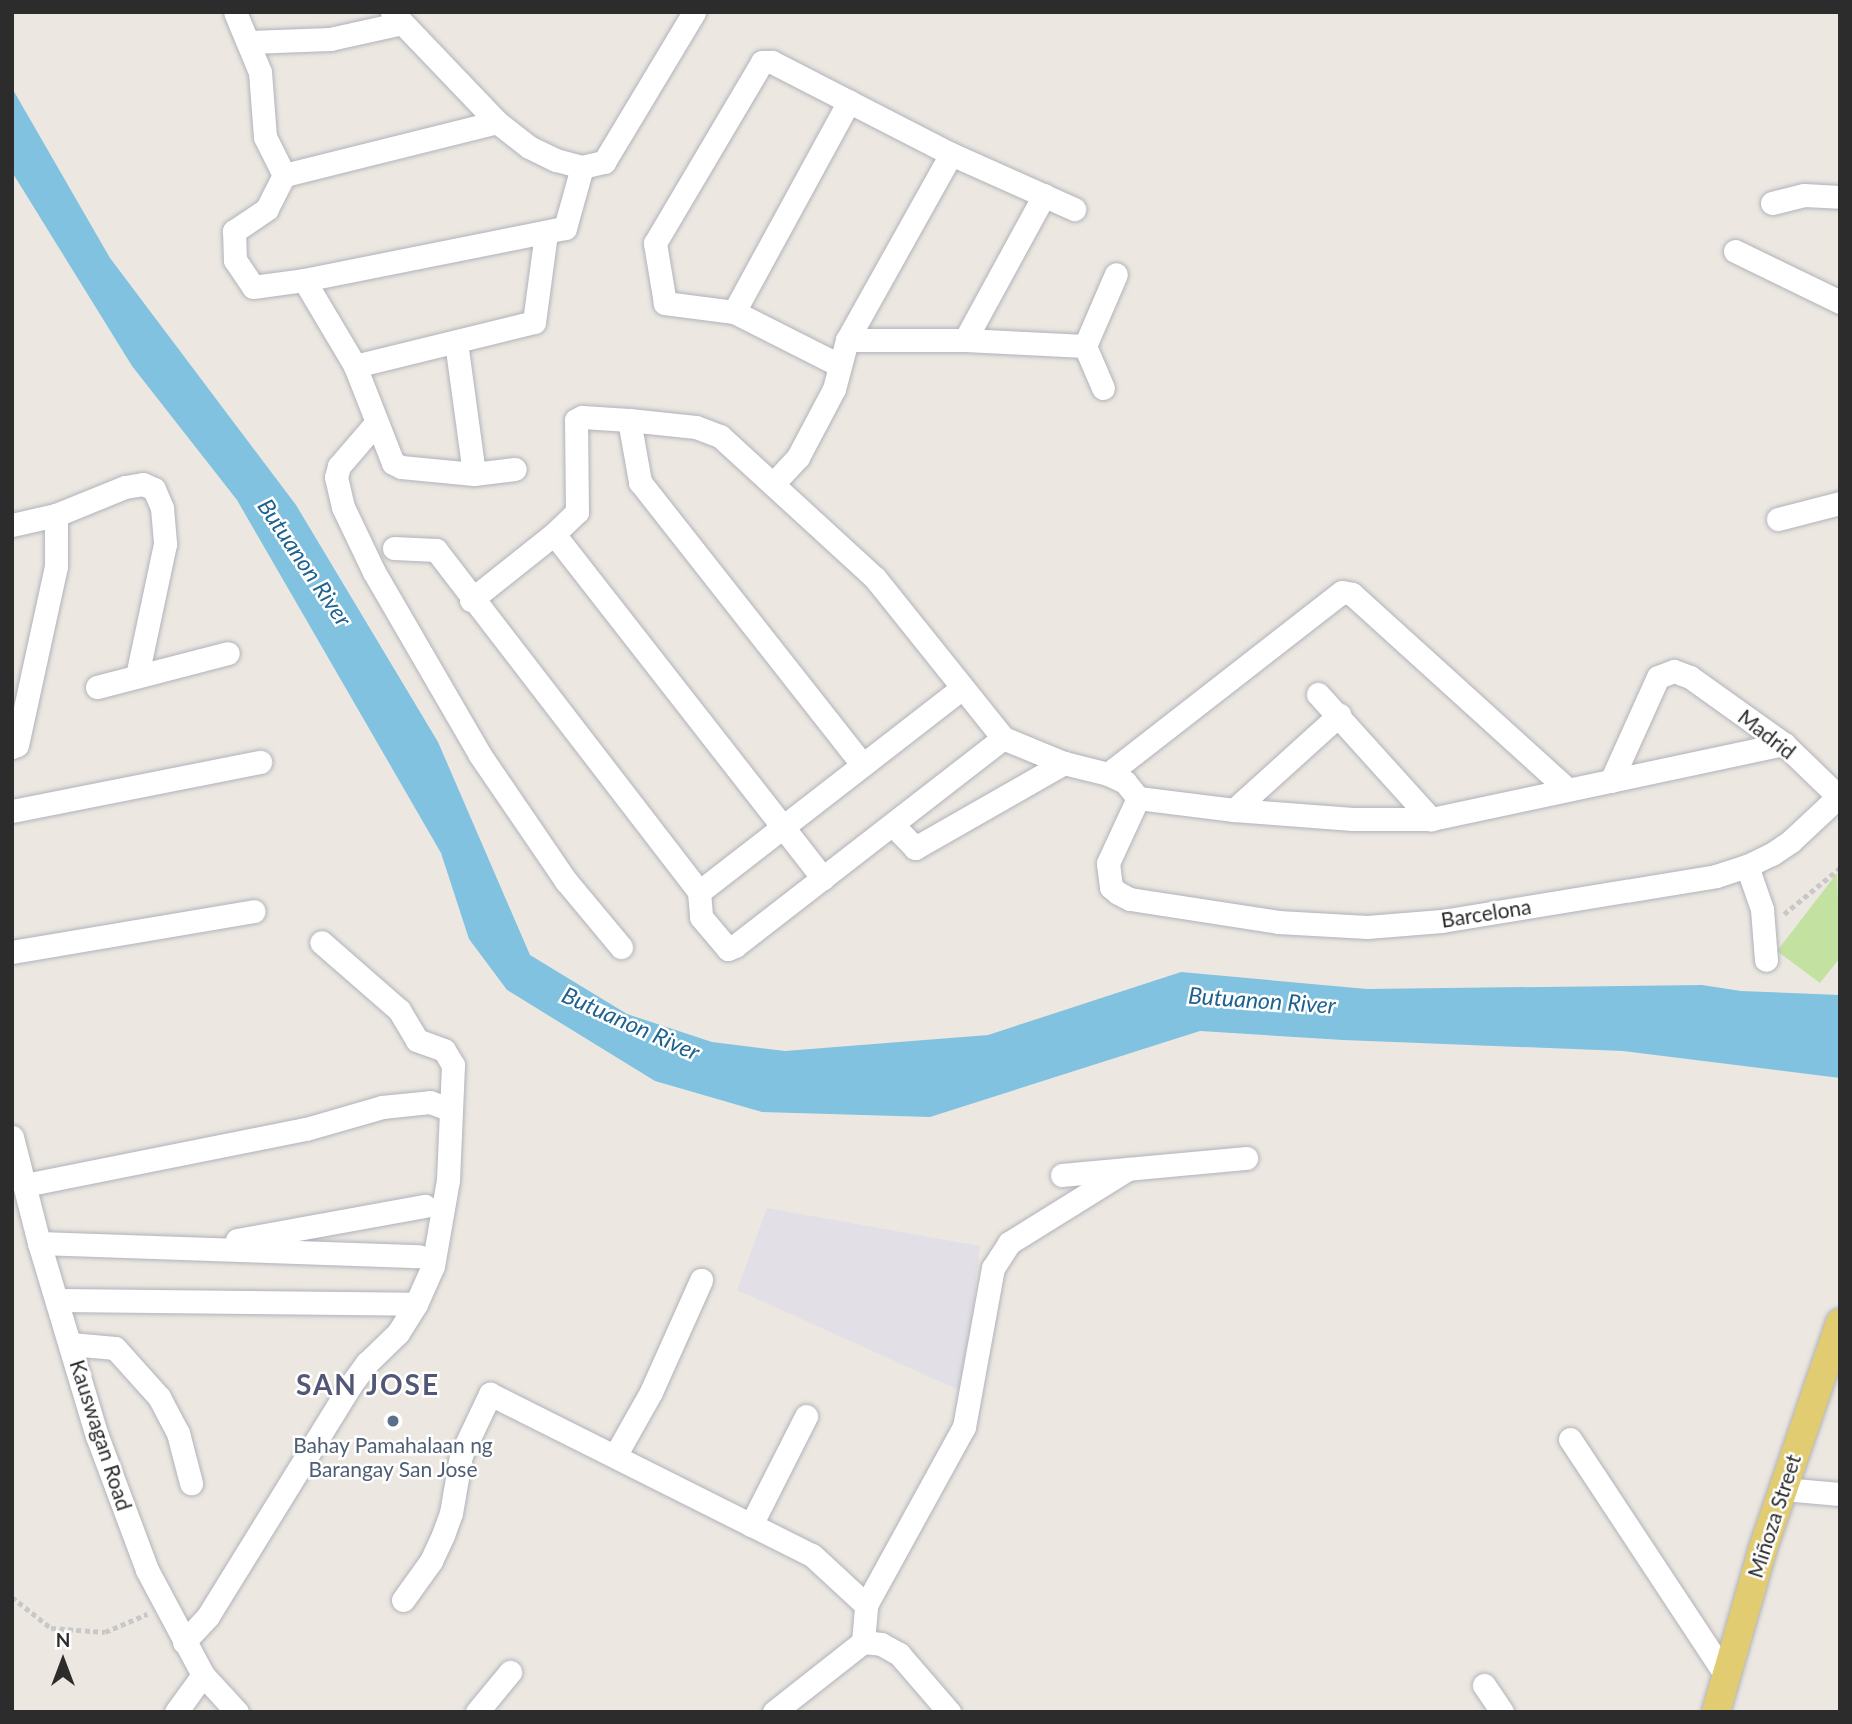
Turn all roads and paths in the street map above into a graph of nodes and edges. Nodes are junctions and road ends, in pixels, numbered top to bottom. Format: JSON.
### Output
{"nodes":[{"id":1,"x":235,"y":12,"type":"edge"},
{"id":2,"x":694,"y":12,"type":"edge"},
{"id":3,"x":397,"y":18,"type":"edge"},
{"id":4,"x":250,"y":42,"type":"junction"},
{"id":5,"x":849,"y":101,"type":"junction"},
{"id":6,"x":497,"y":122,"type":"junction"},
{"id":7,"x":951,"y":154,"type":"junction"},
{"id":8,"x":582,"y":167,"type":"junction"},
{"id":9,"x":284,"y":175,"type":"junction"},
{"id":10,"x":1044,"y":195,"type":"junction"},
{"id":11,"x":1840,"y":197,"type":"edge"},
{"id":12,"x":1772,"y":203,"type":"dead end"},
{"id":13,"x":1074,"y":209,"type":"dead end"},
{"id":14,"x":546,"y":233,"type":"junction"},
{"id":15,"x":1735,"y":251,"type":"dead end"},
{"id":16,"x":1116,"y":274,"type":"dead end"},
{"id":17,"x":304,"y":280,"type":"junction"},
{"id":18,"x":1840,"y":302,"type":"edge"},
{"id":19,"x":734,"y":312,"type":"junction"},
{"id":20,"x":847,"y":340,"type":"junction"},
{"id":21,"x":965,"y":340,"type":"junction"},
{"id":22,"x":456,"y":342,"type":"junction"},
{"id":23,"x":1085,"y":346,"type":"junction"},
{"id":24,"x":839,"y":365,"type":"junction"},
{"id":25,"x":355,"y":366,"type":"junction"},
{"id":26,"x":1103,"y":388,"type":"dead end"},
{"id":27,"x":629,"y":420,"type":"junction"},
{"id":28,"x":376,"y":423,"type":"junction"},
{"id":29,"x":515,"y":469,"type":"dead end"},
{"id":30,"x":474,"y":474,"type":"junction"},
{"id":31,"x":774,"y":484,"type":"junction"},
{"id":32,"x":1840,"y":503,"type":"edge"},
{"id":33,"x":56,"y":514,"type":"junction"},
{"id":34,"x":1778,"y":519,"type":"dead end"},
{"id":35,"x":12,"y":524,"type":"edge"},
{"id":36,"x":554,"y":534,"type":"junction"},
{"id":37,"x":394,"y":548,"type":"dead end"},
{"id":38,"x":471,"y":600,"type":"junction"},
{"id":39,"x":228,"y":653,"type":"dead end"},
{"id":40,"x":136,"y":676,"type":"junction"},
{"id":41,"x":97,"y":687,"type":"dead end"},
{"id":42,"x":962,"y":688,"type":"junction"},
{"id":43,"x":1318,"y":694,"type":"dead end"},
{"id":44,"x":1339,"y":715,"type":"junction"},
{"id":45,"x":1003,"y":738,"type":"junction"},
{"id":46,"x":1784,"y":744,"type":"junction"},
{"id":47,"x":12,"y":747,"type":"edge"},
{"id":48,"x":260,"y":762,"type":"dead end"},
{"id":49,"x":1064,"y":763,"type":"junction"},
{"id":50,"x":863,"y":765,"type":"junction"},
{"id":51,"x":1108,"y":774,"type":"junction"},
{"id":52,"x":1611,"y":781,"type":"junction"},
{"id":53,"x":1567,"y":789,"type":"junction"},
{"id":54,"x":1138,"y":799,"type":"junction"},
{"id":55,"x":1839,"y":799,"type":"edge"},
{"id":56,"x":12,"y":810,"type":"edge"},
{"id":57,"x":1234,"y":810,"type":"junction"},
{"id":58,"x":1431,"y":819,"type":"junction"},
{"id":59,"x":893,"y":825,"type":"junction"},
{"id":60,"x":784,"y":826,"type":"junction"},
{"id":61,"x":1747,"y":866,"type":"junction"},
{"id":62,"x":1840,"y":868,"type":"edge"},
{"id":63,"x":824,"y":878,"type":"junction"},
{"id":64,"x":699,"y":892,"type":"junction"},
{"id":65,"x":254,"y":911,"type":"dead end"},
{"id":66,"x":1765,"y":931,"type":"junction"},
{"id":67,"x":321,"y":942,"type":"dead end"},
{"id":68,"x":621,"y":947,"type":"dead end"},
{"id":69,"x":12,"y":952,"type":"edge"},
{"id":70,"x":1766,"y":960,"type":"dead end"},
{"id":71,"x":451,"y":1110,"type":"junction"},
{"id":72,"x":12,"y":1136,"type":"edge"},
{"id":73,"x":1246,"y":1158,"type":"dead end"},
{"id":74,"x":1128,"y":1169,"type":"junction"},
{"id":75,"x":1062,"y":1175,"type":"dead end"},
{"id":76,"x":25,"y":1185,"type":"junction"},
{"id":77,"x":425,"y":1206,"type":"dead end"},
{"id":78,"x":377,"y":1215,"type":"junction"},
{"id":79,"x":39,"y":1243,"type":"junction"},
{"id":80,"x":192,"y":1248,"type":"junction"},
{"id":81,"x":374,"y":1255,"type":"junction"},
{"id":82,"x":419,"y":1256,"type":"dead end"},
{"id":83,"x":701,"y":1280,"type":"dead end"},
{"id":84,"x":58,"y":1300,"type":"junction"},
{"id":85,"x":416,"y":1304,"type":"junction"},
{"id":86,"x":1840,"y":1323,"type":"edge"},
{"id":87,"x":71,"y":1344,"type":"junction"},
{"id":88,"x":1831,"y":1371,"type":"edge"},
{"id":89,"x":806,"y":1416,"type":"dead end"},
{"id":90,"x":1570,"y":1440,"type":"dead end"},
{"id":91,"x":615,"y":1456,"type":"junction"},
{"id":92,"x":191,"y":1483,"type":"dead end"},
{"id":93,"x":1783,"y":1489,"type":"junction"},
{"id":94,"x":1840,"y":1494,"type":"edge"},
{"id":95,"x":751,"y":1525,"type":"junction"},
{"id":96,"x":12,"y":1597,"type":"edge"},
{"id":97,"x":403,"y":1600,"type":"dead end"},
{"id":98,"x":866,"y":1605,"type":"junction"},
{"id":99,"x":164,"y":1607,"type":"junction"},
{"id":100,"x":184,"y":1642,"type":"junction"},
{"id":101,"x":863,"y":1642,"type":"junction"},
{"id":102,"x":510,"y":1672,"type":"dead end"},
{"id":103,"x":1725,"y":1674,"type":"junction"},
{"id":104,"x":204,"y":1675,"type":"junction"},
{"id":105,"x":1484,"y":1685,"type":"dead end"},
{"id":106,"x":176,"y":1712,"type":"edge"},
{"id":107,"x":237,"y":1712,"type":"edge"},
{"id":108,"x":477,"y":1712,"type":"edge"},
{"id":109,"x":774,"y":1712,"type":"edge"},
{"id":110,"x":949,"y":1712,"type":"edge"},
{"id":111,"x":1502,"y":1712,"type":"edge"},
{"id":112,"x":1716,"y":1712,"type":"edge"}],
"edges":[{"from":1,"to":4,"type":"street"},
{"from":2,"to":8,"type":"street"},
{"from":3,"to":4,"type":"street"},
{"from":3,"to":6,"type":"street"},
{"from":4,"to":9,"type":"street"},
{"from":5,"to":7,"type":"street"},
{"from":5,"to":19,"type":"street"},
{"from":5,"to":19,"type":"street"},
{"from":6,"to":8,"type":"street"},
{"from":6,"to":9,"type":"street"},
{"from":7,"to":10,"type":"street"},
{"from":7,"to":20,"type":"street"},
{"from":8,"to":14,"type":"street"},
{"from":9,"to":17,"type":"street"},
{"from":10,"to":13,"type":"street"},
{"from":10,"to":21,"type":"street"},
{"from":11,"to":12,"type":"street"},
{"from":14,"to":17,"type":"street"},
{"from":14,"to":22,"type":"street"},
{"from":15,"to":18,"type":"street"},
{"from":16,"to":23,"type":"street"},
{"from":17,"to":25,"type":"street"},
{"from":19,"to":24,"type":"street"},
{"from":20,"to":21,"type":"street"},
{"from":20,"to":24,"type":"street"},
{"from":21,"to":23,"type":"street"},
{"from":22,"to":25,"type":"street"},
{"from":22,"to":30,"type":"street"},
{"from":23,"to":26,"type":"street"},
{"from":24,"to":31,"type":"street"},
{"from":25,"to":28,"type":"street"},
{"from":27,"to":31,"type":"street"},
{"from":27,"to":36,"type":"street"},
{"from":27,"to":50,"type":"street"},
{"from":28,"to":30,"type":"street"},
{"from":28,"to":68,"type":"street"},
{"from":29,"to":30,"type":"street"},
{"from":31,"to":42,"type":"street"},
{"from":32,"to":34,"type":"street"},
{"from":33,"to":35,"type":"street"},
{"from":33,"to":40,"type":"street"},
{"from":33,"to":47,"type":"street"},
{"from":36,"to":38,"type":"street"},
{"from":36,"to":60,"type":"street"},
{"from":37,"to":38,"type":"street"},
{"from":38,"to":64,"type":"street"},
{"from":39,"to":40,"type":"street"},
{"from":40,"to":41,"type":"street"},
{"from":42,"to":45,"type":"street"},
{"from":42,"to":50,"type":"street"},
{"from":43,"to":44,"type":"street"},
{"from":44,"to":57,"type":"street"},
{"from":44,"to":58,"type":"street"},
{"from":45,"to":49,"type":"street"},
{"from":45,"to":59,"type":"street"},
{"from":46,"to":52,"type":"street"},
{"from":46,"to":52,"type":"street","name":"Madrid"},
{"from":46,"to":55,"type":"street","name":"Madrid"},
{"from":48,"to":56,"type":"street"},
{"from":49,"to":51,"type":"street"},
{"from":49,"to":59,"type":"street"},
{"from":50,"to":60,"type":"street"},
{"from":51,"to":53,"type":"street"},
{"from":51,"to":54,"type":"street"},
{"from":52,"to":53,"type":"street"},
{"from":53,"to":58,"type":"street"},
{"from":54,"to":57,"type":"street"},
{"from":54,"to":61,"type":"street","name":"Barcelona"},
{"from":55,"to":61,"type":"street","name":"Barcelona"},
{"from":57,"to":58,"type":"street"},
{"from":59,"to":63,"type":"street"},
{"from":60,"to":63,"type":"street"},
{"from":60,"to":64,"type":"street"},
{"from":61,"to":66,"type":"street"},
{"from":62,"to":66,"type":"path"},
{"from":63,"to":64,"type":"street"},
{"from":65,"to":69,"type":"street"},
{"from":66,"to":70,"type":"street"},
{"from":67,"to":71,"type":"street"},
{"from":71,"to":76,"type":"street"},
{"from":71,"to":85,"type":"street"},
{"from":72,"to":76,"type":"street","name":"Kauswagan Road"},
{"from":73,"to":74,"type":"street"},
{"from":74,"to":75,"type":"street"},
{"from":74,"to":98,"type":"street"},
{"from":76,"to":79,"type":"street","name":"Kauswagan Road"},
{"from":77,"to":78,"type":"street"},
{"from":78,"to":80,"type":"street"},
{"from":78,"to":81,"type":"street"},
{"from":79,"to":80,"type":"street"},
{"from":79,"to":84,"type":"street","name":"Kauswagan Road"},
{"from":80,"to":81,"type":"street"},
{"from":81,"to":82,"type":"street"},
{"from":83,"to":91,"type":"street"},
{"from":84,"to":85,"type":"street"},
{"from":84,"to":87,"type":"street","name":"Kauswagan Road"},
{"from":85,"to":100,"type":"street"},
{"from":86,"to":88,"type":"main road","name":"Miñoza Street"},
{"from":87,"to":92,"type":"street"},
{"from":87,"to":99,"type":"street","name":"Kauswagan Road"},
{"from":88,"to":93,"type":"main road","name":"Miñoza Street"},
{"from":89,"to":95,"type":"street"},
{"from":90,"to":103,"type":"street"},
{"from":91,"to":95,"type":"street"},
{"from":91,"to":97,"type":"street"},
{"from":93,"to":94,"type":"street"},
{"from":93,"to":103,"type":"main road","name":"Miñoza Street"},
{"from":95,"to":98,"type":"street"},
{"from":96,"to":99,"type":"path"},
{"from":98,"to":101,"type":"street"},
{"from":99,"to":100,"type":"street","name":"Kauswagan Road"},
{"from":100,"to":104,"type":"street","name":"Kauswagan Road"},
{"from":101,"to":109,"type":"street"},
{"from":101,"to":110,"type":"street"},
{"from":102,"to":108,"type":"street"},
{"from":103,"to":112,"type":"main road","name":"Miñoza Street"},
{"from":104,"to":106,"type":"street"},
{"from":104,"to":107,"type":"street","name":"Kauswagan Road"},
{"from":105,"to":111,"type":"street"}]}
